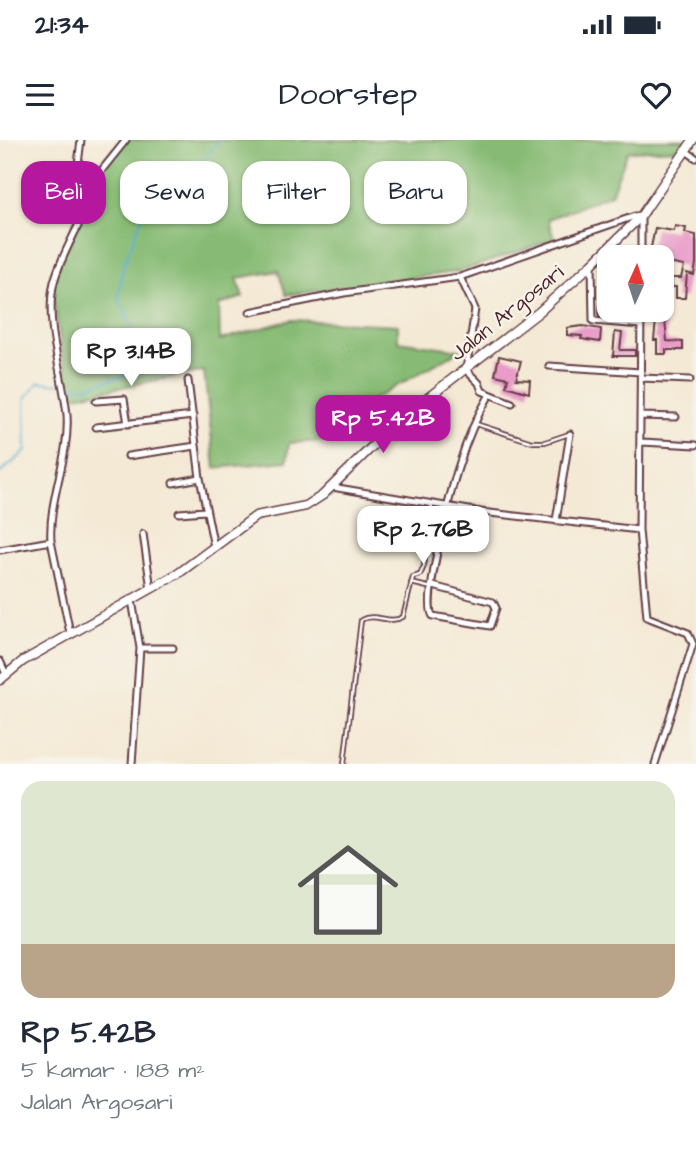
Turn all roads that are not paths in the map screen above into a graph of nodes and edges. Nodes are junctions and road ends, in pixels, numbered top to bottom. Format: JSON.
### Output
{"nodes":[{"id":1,"x":81,"y":140,"type":"edge"},
{"id":2,"x":126,"y":140,"type":"edge"},
{"id":3,"x":694,"y":140,"type":"edge"},
{"id":4,"x":686,"y":152,"type":"junction"},
{"id":5,"x":696,"y":158,"type":"edge"},
{"id":6,"x":78,"y":161,"type":"edge"},
{"id":7,"x":106,"y":165,"type":"edge"},
{"id":8,"x":641,"y":216,"type":"junction"},
{"id":9,"x":80,"y":224,"type":"edge"},
{"id":10,"x":641,"y":245,"type":"edge"},
{"id":11,"x":592,"y":264,"type":"junction"},
{"id":12,"x":460,"y":277,"type":"junction"},
{"id":13,"x":250,"y":312,"type":"dead end"},
{"id":14,"x":640,"y":322,"type":"edge"},
{"id":15,"x":640,"y":325,"type":"junction"},
{"id":16,"x":549,"y":366,"type":"dead end"},
{"id":17,"x":466,"y":370,"type":"junction"},
{"id":18,"x":641,"y":375,"type":"junction"},
{"id":19,"x":188,"y":380,"type":"dead end"},
{"id":20,"x":690,"y":380,"type":"dead end"},
{"id":21,"x":489,"y":396,"type":"junction"},
{"id":22,"x":96,"y":401,"type":"dead end"},
{"id":23,"x":512,"y":403,"type":"dead end"},
{"id":24,"x":192,"y":416,"type":"junction"},
{"id":25,"x":642,"y":416,"type":"junction"},
{"id":26,"x":676,"y":417,"type":"dead end"},
{"id":27,"x":128,"y":424,"type":"junction"},
{"id":28,"x":476,"y":424,"type":"junction"},
{"id":29,"x":96,"y":427,"type":"dead end"},
{"id":30,"x":570,"y":434,"type":"joint"},
{"id":31,"x":642,"y":442,"type":"junction"},
{"id":32,"x":696,"y":445,"type":"edge"},
{"id":33,"x":196,"y":446,"type":"junction"},
{"id":34,"x":128,"y":456,"type":"dead end"},
{"id":35,"x":200,"y":478,"type":"junction"},
{"id":36,"x":173,"y":482,"type":"dead end"},
{"id":37,"x":331,"y":487,"type":"junction"},
{"id":38,"x":432,"y":504,"type":"junction"},
{"id":39,"x":445,"y":506,"type":"junction"},
{"id":40,"x":205,"y":511,"type":"junction"},
{"id":41,"x":179,"y":513,"type":"dead end"},
{"id":42,"x":556,"y":521,"type":"junction"},
{"id":43,"x":639,"y":530,"type":"junction"},
{"id":44,"x":143,"y":534,"type":"dead end"},
{"id":45,"x":51,"y":541,"type":"junction"},
{"id":46,"x":214,"y":547,"type":"junction"},
{"id":47,"x":0,"y":550,"type":"edge"},
{"id":48,"x":411,"y":583,"type":"junction"},
{"id":49,"x":432,"y":587,"type":"junction"},
{"id":50,"x":151,"y":589,"type":"junction"},
{"id":51,"x":132,"y":600,"type":"junction"},
{"id":52,"x":70,"y":633,"type":"junction"},
{"id":53,"x":173,"y":648,"type":"dead end"},
{"id":54,"x":140,"y":649,"type":"junction"},
{"id":55,"x":0,"y":661,"type":"edge"},
{"id":56,"x":3,"y":677,"type":"edge"},
{"id":57,"x":132,"y":764,"type":"edge"},
{"id":58,"x":344,"y":764,"type":"edge"},
{"id":59,"x":655,"y":764,"type":"edge"}],
"edges":[{"from":1,"to":6,"type":"street"},
{"from":2,"to":7,"type":"street"},
{"from":3,"to":4,"type":"street","name":"Jalan Argosari"},
{"from":4,"to":5,"type":"street"},
{"from":4,"to":8,"type":"street","name":"Jalan Argosari"},
{"from":8,"to":10,"type":"street"},
{"from":8,"to":11,"type":"street","name":"Jalan Argosari"},
{"from":8,"to":12,"type":"street"},
{"from":9,"to":45,"type":"street"},
{"from":11,"to":15,"type":"street"},
{"from":11,"to":17,"type":"street","name":"Jalan Argosari"},
{"from":12,"to":13,"type":"street"},
{"from":12,"to":17,"type":"street"},
{"from":14,"to":15,"type":"street"},
{"from":15,"to":18,"type":"street"},
{"from":16,"to":18,"type":"street"},
{"from":17,"to":21,"type":"street"},
{"from":17,"to":37,"type":"street","name":"Jalan Argosari"},
{"from":18,"to":20,"type":"street"},
{"from":18,"to":25,"type":"street"},
{"from":19,"to":24,"type":"street"},
{"from":21,"to":23,"type":"street"},
{"from":21,"to":28,"type":"street"},
{"from":22,"to":27,"type":"street"},
{"from":24,"to":27,"type":"street"},
{"from":24,"to":33,"type":"street"},
{"from":25,"to":26,"type":"street"},
{"from":25,"to":31,"type":"street"},
{"from":27,"to":29,"type":"street"},
{"from":28,"to":30,"type":"lane"},
{"from":28,"to":39,"type":"street"},
{"from":30,"to":42,"type":"street"},
{"from":31,"to":32,"type":"street"},
{"from":31,"to":43,"type":"street"},
{"from":33,"to":34,"type":"street"},
{"from":33,"to":35,"type":"street"},
{"from":35,"to":36,"type":"street"},
{"from":35,"to":40,"type":"street"},
{"from":37,"to":38,"type":"street"},
{"from":37,"to":46,"type":"street","name":"Jalan Argosari"},
{"from":38,"to":39,"type":"street"},
{"from":38,"to":48,"type":"lane"},
{"from":39,"to":42,"type":"street"},
{"from":39,"to":49,"type":"street"},
{"from":40,"to":41,"type":"street"},
{"from":40,"to":46,"type":"street"},
{"from":42,"to":43,"type":"street"},
{"from":43,"to":59,"type":"street"},
{"from":44,"to":50,"type":"street"},
{"from":45,"to":47,"type":"street"},
{"from":45,"to":52,"type":"street"},
{"from":46,"to":50,"type":"street","name":"Jalan Argosari"},
{"from":48,"to":49,"type":"lane"},
{"from":48,"to":58,"type":"lane"},
{"from":49,"to":49,"type":"street"},
{"from":50,"to":51,"type":"street","name":"Jalan Argosari"},
{"from":51,"to":52,"type":"street","name":"Jalan Argosari"},
{"from":51,"to":54,"type":"street"},
{"from":52,"to":56,"type":"street","name":"Jalan Argosari"},
{"from":53,"to":54,"type":"street"},
{"from":54,"to":57,"type":"street"},
{"from":55,"to":56,"type":"street"}]}
